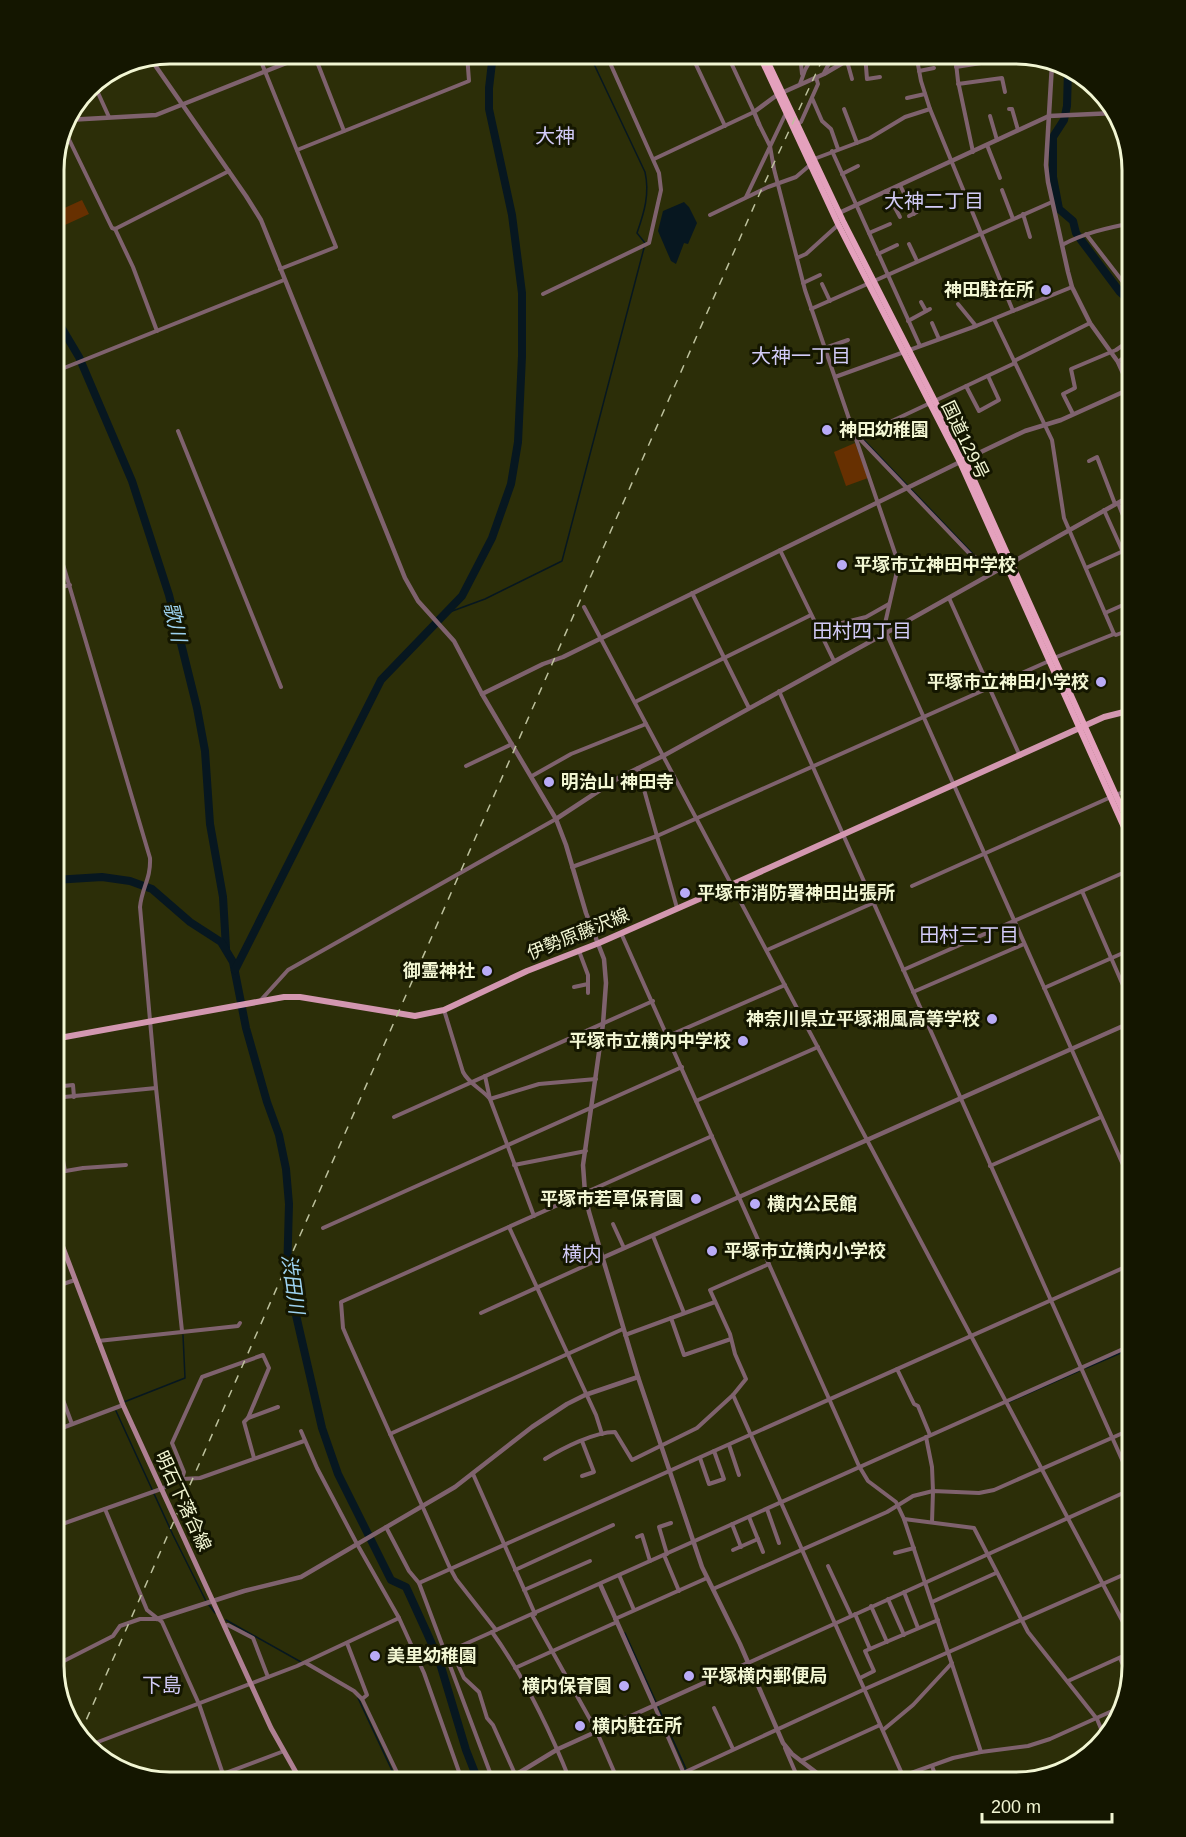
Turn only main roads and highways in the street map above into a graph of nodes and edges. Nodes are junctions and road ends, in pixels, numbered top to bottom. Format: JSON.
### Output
{"nodes":[{"id":1,"x":765,"y":65,"type":"edge"},
{"id":2,"x":768,"y":65,"type":"edge"},
{"id":3,"x":780,"y":94,"type":"junction"},
{"id":4,"x":812,"y":162,"type":"junction"},
{"id":5,"x":1122,"y":712,"type":"edge"},
{"id":6,"x":1082,"y":727,"type":"junction"},
{"id":7,"x":1113,"y":796,"type":"junction"},
{"id":8,"x":1122,"y":813,"type":"edge"},
{"id":9,"x":1122,"y":819,"type":"edge"},
{"id":10,"x":64,"y":1037,"type":"edge"},
{"id":11,"x":64,"y":1251,"type":"edge"},
{"id":12,"x":296,"y":1772,"type":"edge"}],
"edges":[{"from":1,"to":3,"type":"highway","name":"国道129号"},
{"from":2,"to":3,"type":"highway","name":"国道129号"},
{"from":3,"to":4,"type":"highway","name":"国道129号"},
{"from":3,"to":4,"type":"highway","name":"国道129号"},
{"from":4,"to":6,"type":"highway","name":"国道129号"},
{"from":5,"to":6,"type":"main road","name":"伊勢原藤沢線"},
{"from":6,"to":7,"type":"highway","name":"国道129号"},
{"from":6,"to":10,"type":"main road","name":"伊勢原藤沢線"},
{"from":7,"to":8,"type":"highway","name":"国道129号"},
{"from":7,"to":9,"type":"highway","name":"国道129号"},
{"from":11,"to":12,"type":"main road","name":"明石下落合線"}]}
